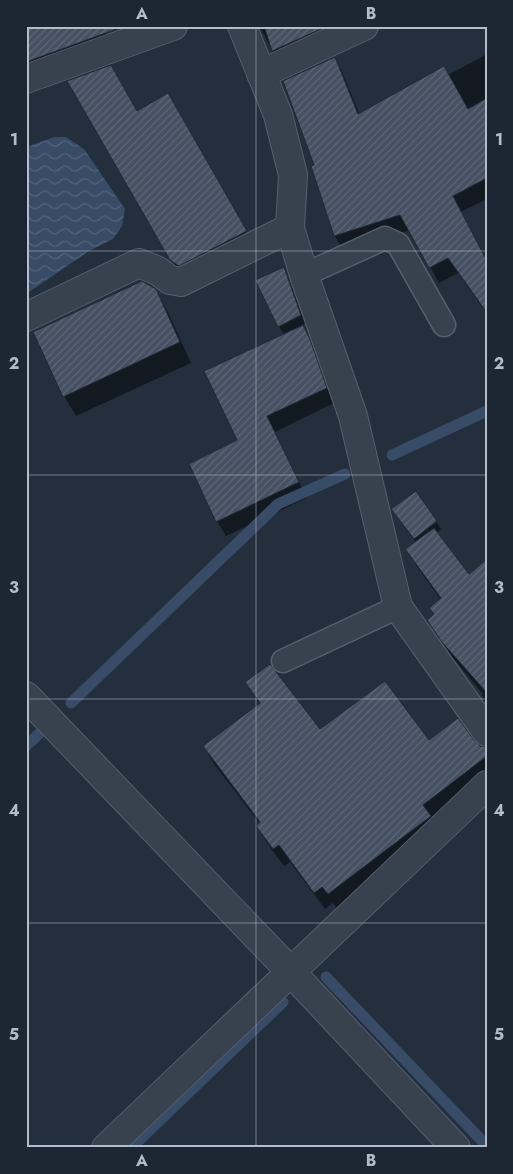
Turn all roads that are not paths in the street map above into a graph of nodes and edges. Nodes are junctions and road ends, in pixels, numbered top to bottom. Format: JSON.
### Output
{"nodes":[{"id":1,"x":173,"y":26,"type":"edge"},
{"id":2,"x":242,"y":26,"type":"edge"},
{"id":3,"x":364,"y":26,"type":"edge"},
{"id":4,"x":261,"y":74,"type":"junction"},
{"id":5,"x":26,"y":78,"type":"edge"},
{"id":6,"x":290,"y":228,"type":"junction"},
{"id":7,"x":304,"y":275,"type":"junction"},
{"id":8,"x":26,"y":317,"type":"edge"},
{"id":9,"x":444,"y":325,"type":"dead end"},
{"id":10,"x":398,"y":607,"type":"junction"},
{"id":11,"x":282,"y":661,"type":"dead end"},
{"id":12,"x":26,"y":696,"type":"edge"},
{"id":13,"x":487,"y":732,"type":"edge"},
{"id":14,"x":487,"y":785,"type":"edge"},
{"id":15,"x":291,"y":972,"type":"junction"},
{"id":16,"x":106,"y":1148,"type":"edge"},
{"id":17,"x":456,"y":1148,"type":"edge"}],
"edges":[{"from":1,"to":5,"type":"street"},
{"from":2,"to":4,"type":"street"},
{"from":3,"to":4,"type":"street"},
{"from":4,"to":6,"type":"street"},
{"from":6,"to":7,"type":"street"},
{"from":6,"to":8,"type":"street"},
{"from":7,"to":9,"type":"lane"},
{"from":7,"to":10,"type":"street"},
{"from":10,"to":11,"type":"lane"},
{"from":10,"to":13,"type":"street"},
{"from":12,"to":15,"type":"street"},
{"from":14,"to":15,"type":"street"},
{"from":15,"to":16,"type":"street"},
{"from":15,"to":17,"type":"street"}]}
